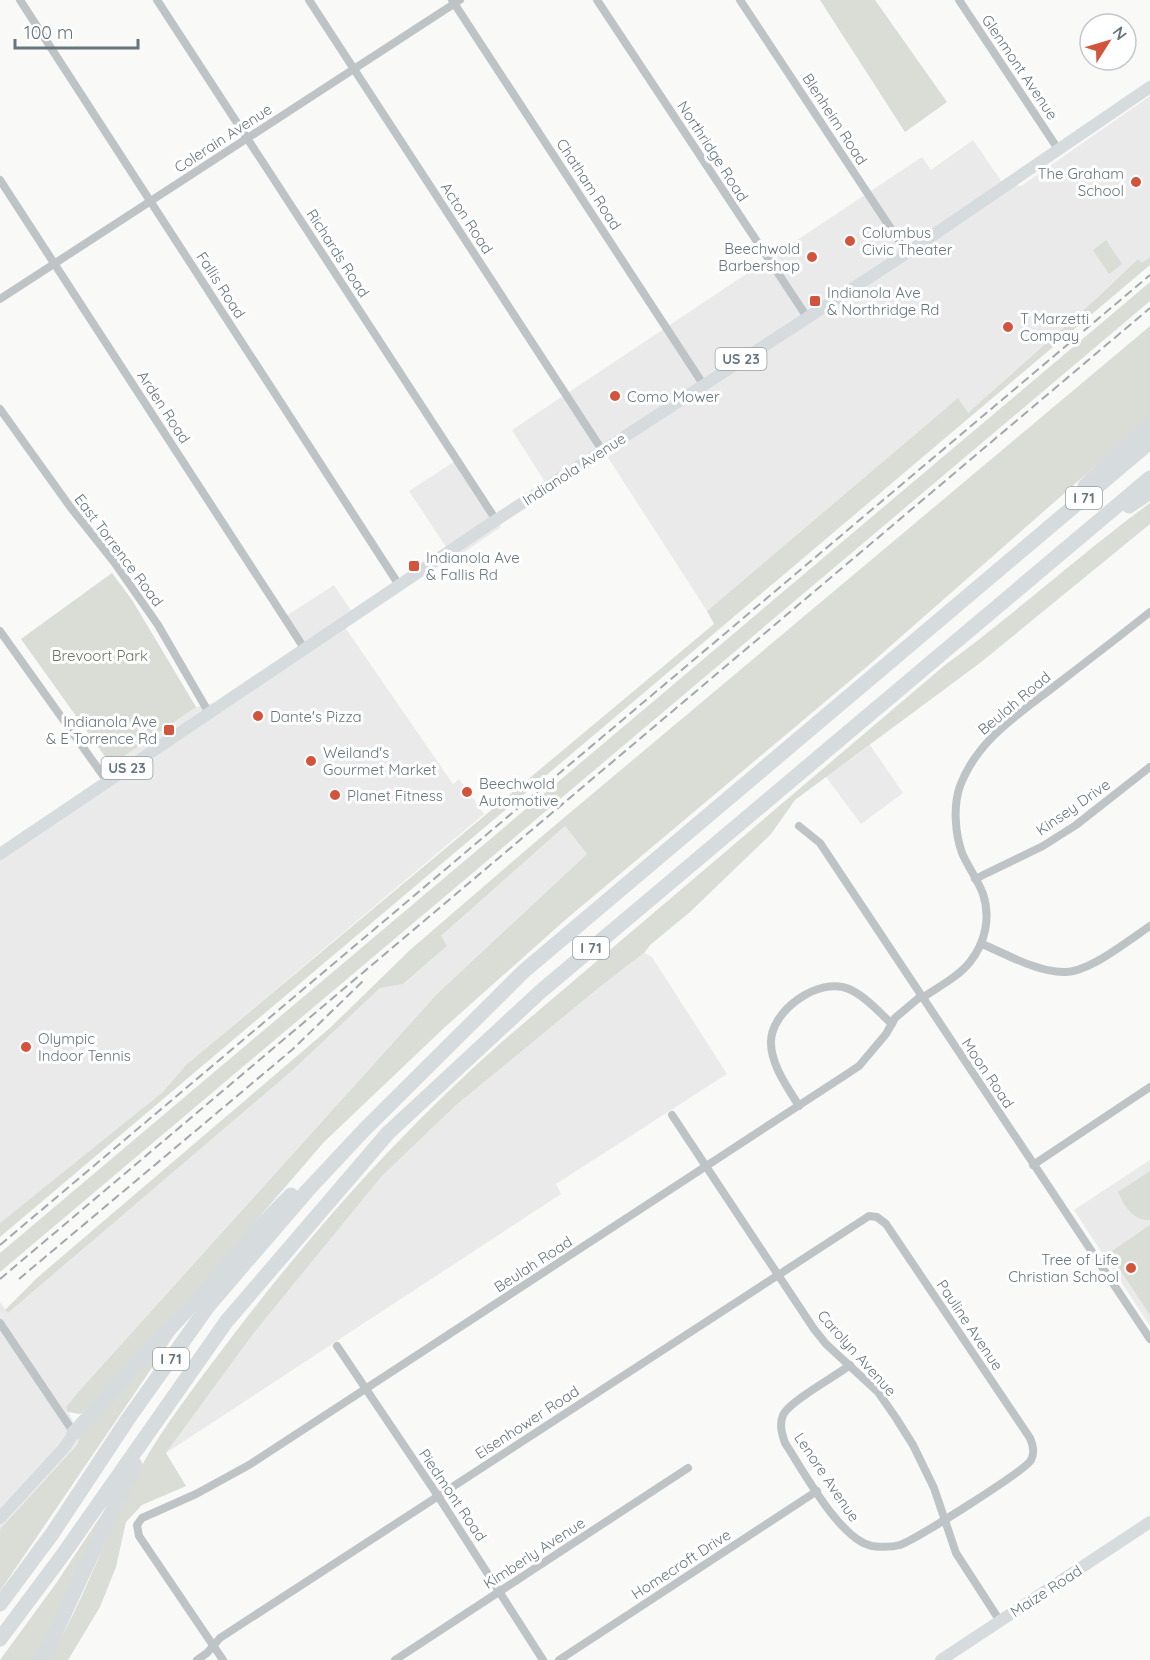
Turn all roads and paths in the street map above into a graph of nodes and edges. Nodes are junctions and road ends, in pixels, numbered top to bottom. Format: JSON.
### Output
{"nodes":[{"id":1,"x":20,"y":0,"type":"edge"},
{"id":2,"x":157,"y":0,"type":"edge"},
{"id":3,"x":309,"y":0,"type":"edge"},
{"id":4,"x":597,"y":0,"type":"edge"},
{"id":5,"x":740,"y":0,"type":"edge"},
{"id":6,"x":959,"y":0,"type":"edge"},
{"id":7,"x":455,"y":1,"type":"edge"},
{"id":8,"x":353,"y":68,"type":"junction"},
{"id":9,"x":1150,"y":87,"type":"edge"},
{"id":10,"x":247,"y":139,"type":"junction"},
{"id":11,"x":1058,"y":149,"type":"junction"},
{"id":12,"x":0,"y":180,"type":"edge"},
{"id":13,"x":150,"y":202,"type":"junction"},
{"id":14,"x":907,"y":253,"type":"junction"},
{"id":15,"x":54,"y":263,"type":"junction"},
{"id":16,"x":0,"y":299,"type":"edge"},
{"id":17,"x":807,"y":317,"type":"junction"},
{"id":18,"x":703,"y":384,"type":"junction"},
{"id":19,"x":0,"y":409,"type":"edge"},
{"id":20,"x":1150,"y":424,"type":"edge"},
{"id":21,"x":1150,"y":442,"type":"edge"},
{"id":22,"x":602,"y":450,"type":"junction"},
{"id":23,"x":1150,"y":478,"type":"edge"},
{"id":24,"x":1150,"y":492,"type":"edge"},
{"id":25,"x":496,"y":520,"type":"junction"},
{"id":26,"x":1064,"y":549,"type":"junction"},
{"id":27,"x":1018,"y":554,"type":"junction"},
{"id":28,"x":399,"y":585,"type":"junction"},
{"id":29,"x":1150,"y":612,"type":"edge"},
{"id":30,"x":0,"y":631,"type":"edge"},
{"id":31,"x":304,"y":648,"type":"junction"},
{"id":32,"x":209,"y":713,"type":"junction"},
{"id":33,"x":1150,"y":767,"type":"edge"},
{"id":34,"x":107,"y":781,"type":"junction"},
{"id":35,"x":799,"y":826,"type":"dead end"},
{"id":36,"x":0,"y":854,"type":"edge"},
{"id":37,"x":975,"y":879,"type":"junction"},
{"id":38,"x":1150,"y":926,"type":"edge"},
{"id":39,"x":982,"y":944,"type":"junction"},
{"id":40,"x":922,"y":997,"type":"junction"},
{"id":41,"x":892,"y":1024,"type":"junction"},
{"id":42,"x":1150,"y":1088,"type":"edge"},
{"id":43,"x":799,"y":1106,"type":"junction"},
{"id":44,"x":672,"y":1115,"type":"dead end"},
{"id":45,"x":364,"y":1130,"type":"junction"},
{"id":46,"x":1033,"y":1165,"type":"junction"},
{"id":47,"x":706,"y":1167,"type":"junction"},
{"id":48,"x":877,"y":1217,"type":"joint"},
{"id":49,"x":778,"y":1275,"type":"junction"},
{"id":50,"x":0,"y":1323,"type":"edge"},
{"id":51,"x":1150,"y":1339,"type":"edge"},
{"id":52,"x":337,"y":1346,"type":"dead end"},
{"id":53,"x":850,"y":1365,"type":"junction"},
{"id":54,"x":366,"y":1389,"type":"junction"},
{"id":55,"x":171,"y":1400,"type":"junction"},
{"id":56,"x":74,"y":1433,"type":"junction"},
{"id":57,"x":1033,"y":1451,"type":"joint"},
{"id":58,"x":688,"y":1468,"type":"dead end"},
{"id":59,"x":817,"y":1491,"type":"junction"},
{"id":60,"x":438,"y":1496,"type":"junction"},
{"id":61,"x":0,"y":1518,"type":"edge"},
{"id":62,"x":944,"y":1520,"type":"junction"},
{"id":63,"x":1150,"y":1522,"type":"edge"},
{"id":64,"x":500,"y":1592,"type":"junction"},
{"id":65,"x":0,"y":1604,"type":"edge"},
{"id":66,"x":1000,"y":1621,"type":"junction"},
{"id":67,"x":0,"y":1639,"type":"edge"},
{"id":68,"x":213,"y":1646,"type":"junction"},
{"id":69,"x":40,"y":1660,"type":"edge"},
{"id":70,"x":197,"y":1660,"type":"edge"},
{"id":71,"x":223,"y":1660,"type":"edge"},
{"id":72,"x":395,"y":1660,"type":"edge"},
{"id":73,"x":543,"y":1660,"type":"edge"},
{"id":74,"x":559,"y":1660,"type":"edge"},
{"id":75,"x":942,"y":1660,"type":"edge"}],
"edges":[{"from":1,"to":13,"type":"street","name":"Fallis Road"},
{"from":2,"to":10,"type":"street","name":"Richards Road"},
{"from":3,"to":8,"type":"street","name":"Acton Road"},
{"from":4,"to":17,"type":"street","name":"Northridge Road"},
{"from":5,"to":14,"type":"street","name":"Blenheim Road"},
{"from":6,"to":11,"type":"street","name":"Glenmont Avenue"},
{"from":7,"to":8,"type":"street","name":"Colerain Avenue"},
{"from":7,"to":18,"type":"street","name":"Chatham Road"},
{"from":8,"to":10,"type":"street","name":"Colerain Avenue"},
{"from":8,"to":22,"type":"street","name":"Acton Road"},
{"from":9,"to":11,"type":"main road","name":"Indianola Avenue","number":"US 23"},
{"from":10,"to":13,"type":"street","name":"Colerain Avenue"},
{"from":10,"to":25,"type":"street","name":"Richards Road"},
{"from":11,"to":14,"type":"main road","name":"Indianola Avenue","number":"US 23"},
{"from":12,"to":15,"type":"street","name":"Arden Road"},
{"from":13,"to":15,"type":"street","name":"Colerain Avenue"},
{"from":13,"to":28,"type":"street","name":"Fallis Road"},
{"from":14,"to":17,"type":"main road","name":"Indianola Avenue","number":"US 23"},
{"from":15,"to":16,"type":"street","name":"Colerain Avenue"},
{"from":15,"to":31,"type":"street","name":"Arden Road"},
{"from":17,"to":18,"type":"main road","name":"Indianola Avenue","number":"US 23"},
{"from":18,"to":22,"type":"main road","name":"Indianola Avenue","number":"US 23"},
{"from":19,"to":32,"type":"street","name":"East Torrence Road"},
{"from":20,"to":27,"type":"highway"},
{"from":21,"to":27,"type":"highway","number":"I 71"},
{"from":22,"to":25,"type":"main road","name":"Indianola Avenue","number":"US 23"},
{"from":23,"to":26,"type":"highway","number":"I 71"},
{"from":24,"to":26,"type":"highway"},
{"from":25,"to":28,"type":"main road","name":"Indianola Avenue","number":"US 23"},
{"from":26,"to":55,"type":"highway","number":"I 71"},
{"from":27,"to":45,"type":"highway","number":"I 71"},
{"from":28,"to":31,"type":"main road","name":"Indianola Avenue","number":"US 23"},
{"from":29,"to":37,"type":"street","name":"Beulah Road"},
{"from":30,"to":34,"type":"street"},
{"from":31,"to":32,"type":"main road","name":"Indianola Avenue","number":"US 23"},
{"from":32,"to":34,"type":"main road","name":"Indianola Avenue","number":"US 23"},
{"from":33,"to":37,"type":"street","name":"Kinsey Drive"},
{"from":34,"to":36,"type":"main road","name":"Indianola Avenue","number":"US 23"},
{"from":35,"to":40,"type":"street","name":"Moon Road"},
{"from":37,"to":39,"type":"street","name":"Beulah Road"},
{"from":38,"to":39,"type":"street"},
{"from":39,"to":40,"type":"street","name":"Beulah Road"},
{"from":40,"to":41,"type":"street","name":"Beulah Road"},
{"from":40,"to":46,"type":"street","name":"Moon Road"},
{"from":41,"to":43,"type":"street","name":"Beulah Road"},
{"from":41,"to":43,"type":"street"},
{"from":42,"to":46,"type":"street"},
{"from":43,"to":47,"type":"street","name":"Beulah Road"},
{"from":44,"to":47,"type":"street","name":"Carolyn Avenue"},
{"from":45,"to":56,"type":"highway"},
{"from":45,"to":65,"type":"highway","number":"I 71"},
{"from":46,"to":51,"type":"street","name":"Moon Road"},
{"from":47,"to":49,"type":"street","name":"Carolyn Avenue"},
{"from":47,"to":54,"type":"street","name":"Beulah Road"},
{"from":48,"to":49,"type":"street","name":"Eisenhower Road"},
{"from":48,"to":57,"type":"street","name":"Pauline Avenue"},
{"from":49,"to":53,"type":"street","name":"Carolyn Avenue"},
{"from":49,"to":60,"type":"street","name":"Eisenhower Road"},
{"from":50,"to":56,"type":"street"},
{"from":52,"to":54,"type":"street","name":"Piedmont Road"},
{"from":53,"to":59,"type":"street","name":"Lenore Avenue"},
{"from":53,"to":62,"type":"street","name":"Carolyn Avenue"},
{"from":54,"to":60,"type":"street","name":"Piedmont Road"},
{"from":54,"to":68,"type":"street","name":"Beulah Road"},
{"from":55,"to":67,"type":"highway","number":"I 71"},
{"from":55,"to":69,"type":"highway"},
{"from":56,"to":61,"type":"main road"},
{"from":57,"to":62,"type":"street","name":"Lenore Avenue"},
{"from":58,"to":64,"type":"street","name":"Kimberly Avenue"},
{"from":59,"to":62,"type":"street","name":"Lenore Avenue"},
{"from":59,"to":74,"type":"street","name":"Homecroft Drive"},
{"from":60,"to":64,"type":"street","name":"Piedmont Road"},
{"from":60,"to":68,"type":"street","name":"Eisenhower Road"},
{"from":62,"to":66,"type":"street","name":"Carolyn Avenue"},
{"from":63,"to":66,"type":"main road","name":"Maize Road"},
{"from":64,"to":72,"type":"street","name":"Kimberly Avenue"},
{"from":64,"to":73,"type":"street","name":"Piedmont Road"},
{"from":66,"to":75,"type":"main road","name":"Maize Road"},
{"from":68,"to":70,"type":"street","name":"Eisenhower Road"},
{"from":68,"to":71,"type":"street"}]}
